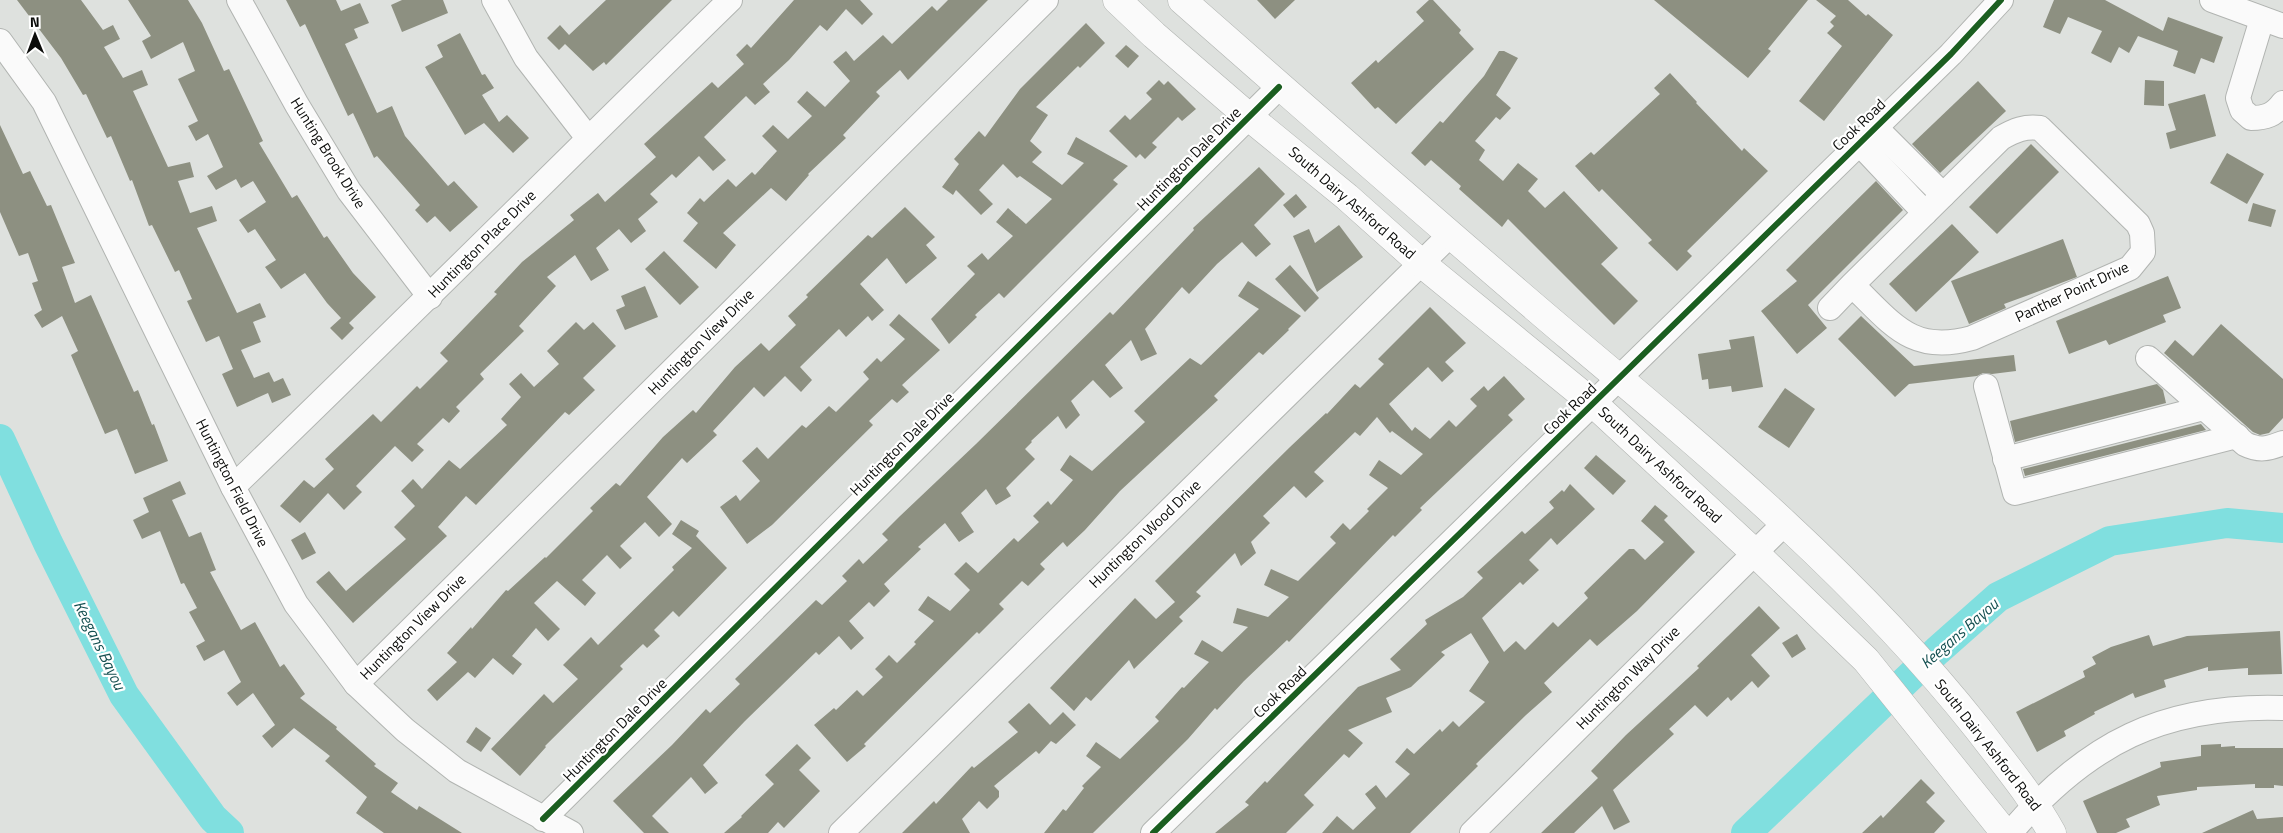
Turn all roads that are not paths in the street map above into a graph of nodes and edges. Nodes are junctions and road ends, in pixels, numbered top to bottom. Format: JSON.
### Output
{"nodes":[{"id":1,"x":239,"y":0,"type":"edge"},
{"id":2,"x":494,"y":0,"type":"edge"},
{"id":3,"x":730,"y":0,"type":"edge"},
{"id":4,"x":1046,"y":0,"type":"edge"},
{"id":5,"x":1117,"y":0,"type":"edge"},
{"id":6,"x":1182,"y":0,"type":"edge"},
{"id":7,"x":2001,"y":0,"type":"edge"},
{"id":8,"x":2212,"y":0,"type":"edge"},
{"id":9,"x":2272,"y":23,"type":"edge"},
{"id":10,"x":0,"y":41,"type":"edge"},
{"id":11,"x":1279,"y":87,"type":"junction"},
{"id":12,"x":2283,"y":103,"type":"edge"},
{"id":13,"x":1249,"y":117,"type":"junction"},
{"id":14,"x":1867,"y":135,"type":"junction"},
{"id":15,"x":588,"y":138,"type":"junction"},
{"id":16,"x":1944,"y":194,"type":"junction"},
{"id":17,"x":1925,"y":213,"type":"junction"},
{"id":18,"x":1450,"y":235,"type":"junction"},
{"id":19,"x":1421,"y":263,"type":"junction"},
{"id":20,"x":1852,"y":284,"type":"junction"},
{"id":21,"x":430,"y":297,"type":"junction"},
{"id":22,"x":1830,"y":308,"type":"dead end"},
{"id":23,"x":2148,"y":358,"type":"dead end"},
{"id":24,"x":1619,"y":378,"type":"junction"},
{"id":25,"x":1986,"y":386,"type":"dead end"},
{"id":26,"x":1594,"y":404,"type":"junction"},
{"id":27,"x":2204,"y":408,"type":"junction"},
{"id":28,"x":2237,"y":436,"type":"junction"},
{"id":29,"x":2283,"y":443,"type":"edge"},
{"id":30,"x":2005,"y":459,"type":"junction"},
{"id":31,"x":233,"y":487,"type":"junction"},
{"id":32,"x":1785,"y":523,"type":"junction"},
{"id":33,"x":1755,"y":553,"type":"junction"},
{"id":34,"x":356,"y":684,"type":"junction"},
{"id":35,"x":2283,"y":708,"type":"edge"},
{"id":36,"x":2035,"y":803,"type":"junction"},
{"id":37,"x":543,"y":819,"type":"junction"},
{"id":38,"x":571,"y":833,"type":"edge"},
{"id":39,"x":841,"y":833,"type":"edge"},
{"id":40,"x":1153,"y":833,"type":"edge"},
{"id":41,"x":1472,"y":833,"type":"edge"},
{"id":42,"x":2005,"y":833,"type":"edge"},
{"id":43,"x":2010,"y":833,"type":"edge"},
{"id":44,"x":2052,"y":833,"type":"edge"}],
"edges":[{"from":1,"to":21,"type":"street","name":"Hunting Brook Drive"},
{"from":2,"to":15,"type":"street"},
{"from":3,"to":15,"type":"street","name":"Huntington Place Drive"},
{"from":4,"to":34,"type":"street","name":"Huntington View Drive"},
{"from":5,"to":13,"type":"main road","name":"South Dairy Ashford Road"},
{"from":6,"to":11,"type":"main road","name":"South Dairy Ashford Road"},
{"from":7,"to":14,"type":"street","name":"Cook Road"},
{"from":8,"to":9,"type":"street"},
{"from":9,"to":12,"type":"street"},
{"from":10,"to":31,"type":"street","name":"Huntington Field Drive"},
{"from":11,"to":13,"type":"street","name":"Huntington Dale Drive"},
{"from":11,"to":18,"type":"main road","name":"South Dairy Ashford Road"},
{"from":13,"to":19,"type":"main road","name":"South Dairy Ashford Road"},
{"from":13,"to":37,"type":"street","name":"Huntington Dale Drive"},
{"from":14,"to":16,"type":"street"},
{"from":14,"to":17,"type":"street"},
{"from":14,"to":24,"type":"street","name":"Cook Road"},
{"from":15,"to":21,"type":"street","name":"Huntington Place Drive"},
{"from":16,"to":17,"type":"street","name":"Panther Point Drive"},
{"from":16,"to":20,"type":"street","name":"Panther Point Drive"},
{"from":17,"to":20,"type":"street","name":"Panther Point Drive"},
{"from":18,"to":19,"type":"street","name":"Huntington Wood Drive"},
{"from":18,"to":24,"type":"main road","name":"South Dairy Ashford Road"},
{"from":19,"to":26,"type":"main road","name":"South Dairy Ashford Road"},
{"from":19,"to":39,"type":"street","name":"Huntington Wood Drive"},
{"from":20,"to":22,"type":"street","name":"Panther Point Drive"},
{"from":21,"to":31,"type":"street","name":"Huntington Place Drive"},
{"from":23,"to":27,"type":"street"},
{"from":24,"to":26,"type":"street","name":"Cook Road"},
{"from":24,"to":32,"type":"main road","name":"South Dairy Ashford Road"},
{"from":25,"to":30,"type":"street"},
{"from":26,"to":33,"type":"main road","name":"South Dairy Ashford Road"},
{"from":26,"to":40,"type":"street","name":"Cook Road"},
{"from":27,"to":28,"type":"street"},
{"from":27,"to":30,"type":"street"},
{"from":28,"to":29,"type":"street"},
{"from":28,"to":30,"type":"street"},
{"from":31,"to":34,"type":"street","name":"Huntington Field Drive"},
{"from":32,"to":33,"type":"street","name":"Huntington Way Drive"},
{"from":32,"to":36,"type":"main road","name":"South Dairy Ashford Road"},
{"from":33,"to":41,"type":"street","name":"Huntington Way Drive"},
{"from":33,"to":42,"type":"main road","name":"South Dairy Ashford Road"},
{"from":34,"to":37,"type":"street","name":"Huntington Field Drive"},
{"from":35,"to":36,"type":"street"},
{"from":36,"to":43,"type":"street"},
{"from":36,"to":44,"type":"main road","name":"South Dairy Ashford Road"},
{"from":37,"to":38,"type":"street","name":"Huntington Field Drive"}]}
